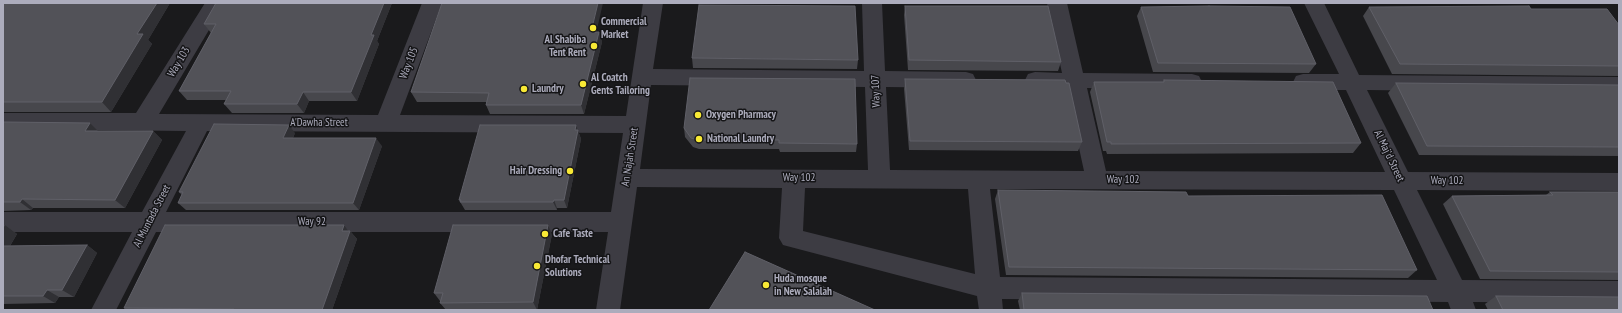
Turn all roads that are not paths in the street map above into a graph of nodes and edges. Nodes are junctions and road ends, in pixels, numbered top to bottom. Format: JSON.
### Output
{"nodes":[{"id":1,"x":215,"y":3,"type":"edge"},
{"id":2,"x":432,"y":3,"type":"edge"},
{"id":3,"x":653,"y":3,"type":"edge"},
{"id":4,"x":872,"y":3,"type":"edge"},
{"id":5,"x":1056,"y":3,"type":"edge"},
{"id":6,"x":1314,"y":3,"type":"edge"},
{"id":7,"x":642,"y":77,"type":"junction"},
{"id":8,"x":875,"y":79,"type":"junction"},
{"id":9,"x":987,"y":80,"type":"edge"},
{"id":10,"x":1019,"y":80,"type":"edge"},
{"id":11,"x":1074,"y":81,"type":"junction"},
{"id":12,"x":1210,"y":82,"type":"edge"},
{"id":13,"x":1281,"y":82,"type":"edge"},
{"id":14,"x":1353,"y":83,"type":"junction"},
{"id":15,"x":1619,"y":85,"type":"edge"},
{"id":16,"x":3,"y":121,"type":"edge"},
{"id":17,"x":143,"y":121,"type":"junction"},
{"id":18,"x":201,"y":122,"type":"junction"},
{"id":19,"x":386,"y":123,"type":"junction"},
{"id":20,"x":635,"y":125,"type":"junction"},
{"id":21,"x":627,"y":178,"type":"junction"},
{"id":22,"x":794,"y":178,"type":"junction"},
{"id":23,"x":879,"y":179,"type":"junction"},
{"id":24,"x":978,"y":179,"type":"junction"},
{"id":25,"x":1097,"y":180,"type":"junction"},
{"id":26,"x":1401,"y":181,"type":"junction"},
{"id":27,"x":1619,"y":182,"type":"edge"},
{"id":28,"x":3,"y":222,"type":"edge"},
{"id":29,"x":149,"y":222,"type":"junction"},
{"id":30,"x":620,"y":222,"type":"junction"},
{"id":31,"x":1619,"y":292,"type":"edge"},
{"id":32,"x":990,"y":299,"type":"edge"},
{"id":33,"x":1459,"y":300,"type":"edge"},
{"id":34,"x":104,"y":310,"type":"edge"},
{"id":35,"x":608,"y":310,"type":"edge"}],
"edges":[{"from":1,"to":17,"type":"street","name":"Way 103"},
{"from":2,"to":19,"type":"street","name":"Way 105"},
{"from":3,"to":7,"type":"street","name":"An Najah Street"},
{"from":4,"to":8,"type":"street","name":"Way 107"},
{"from":5,"to":11,"type":"street"},
{"from":6,"to":14,"type":"street","name":"Al Maj'd Street"},
{"from":7,"to":8,"type":"street"},
{"from":7,"to":20,"type":"street","name":"An Najah Street"},
{"from":8,"to":9,"type":"street"},
{"from":8,"to":23,"type":"street","name":"Way 107"},
{"from":10,"to":11,"type":"street"},
{"from":11,"to":12,"type":"street"},
{"from":11,"to":25,"type":"street"},
{"from":13,"to":14,"type":"street"},
{"from":14,"to":15,"type":"street"},
{"from":14,"to":26,"type":"street","name":"Al Maj'd Street"},
{"from":16,"to":17,"type":"street","name":"A'Dawha Street"},
{"from":17,"to":18,"type":"street","name":"A'Dawha Street"},
{"from":18,"to":19,"type":"street","name":"A'Dawha Street"},
{"from":18,"to":29,"type":"street","name":"Al Muntada Street"},
{"from":19,"to":20,"type":"street","name":"A'Dawha Street"},
{"from":20,"to":21,"type":"street","name":"An Najah Street"},
{"from":21,"to":22,"type":"street","name":"Way 102"},
{"from":21,"to":30,"type":"street","name":"An Najah Street"},
{"from":22,"to":23,"type":"street","name":"Way 102"},
{"from":22,"to":32,"type":"street"},
{"from":23,"to":24,"type":"street","name":"Way 102"},
{"from":24,"to":25,"type":"street","name":"Way 102"},
{"from":24,"to":32,"type":"street"},
{"from":25,"to":26,"type":"street","name":"Way 102"},
{"from":26,"to":27,"type":"street","name":"Way 102"},
{"from":26,"to":33,"type":"street","name":"Al Maj'd Street"},
{"from":28,"to":29,"type":"street","name":"Way 92"},
{"from":29,"to":30,"type":"street","name":"Way 92"},
{"from":29,"to":34,"type":"street","name":"Al Muntada Street"},
{"from":30,"to":35,"type":"street","name":"An Najah Street"},
{"from":31,"to":33,"type":"street"},
{"from":32,"to":33,"type":"street"}]}
